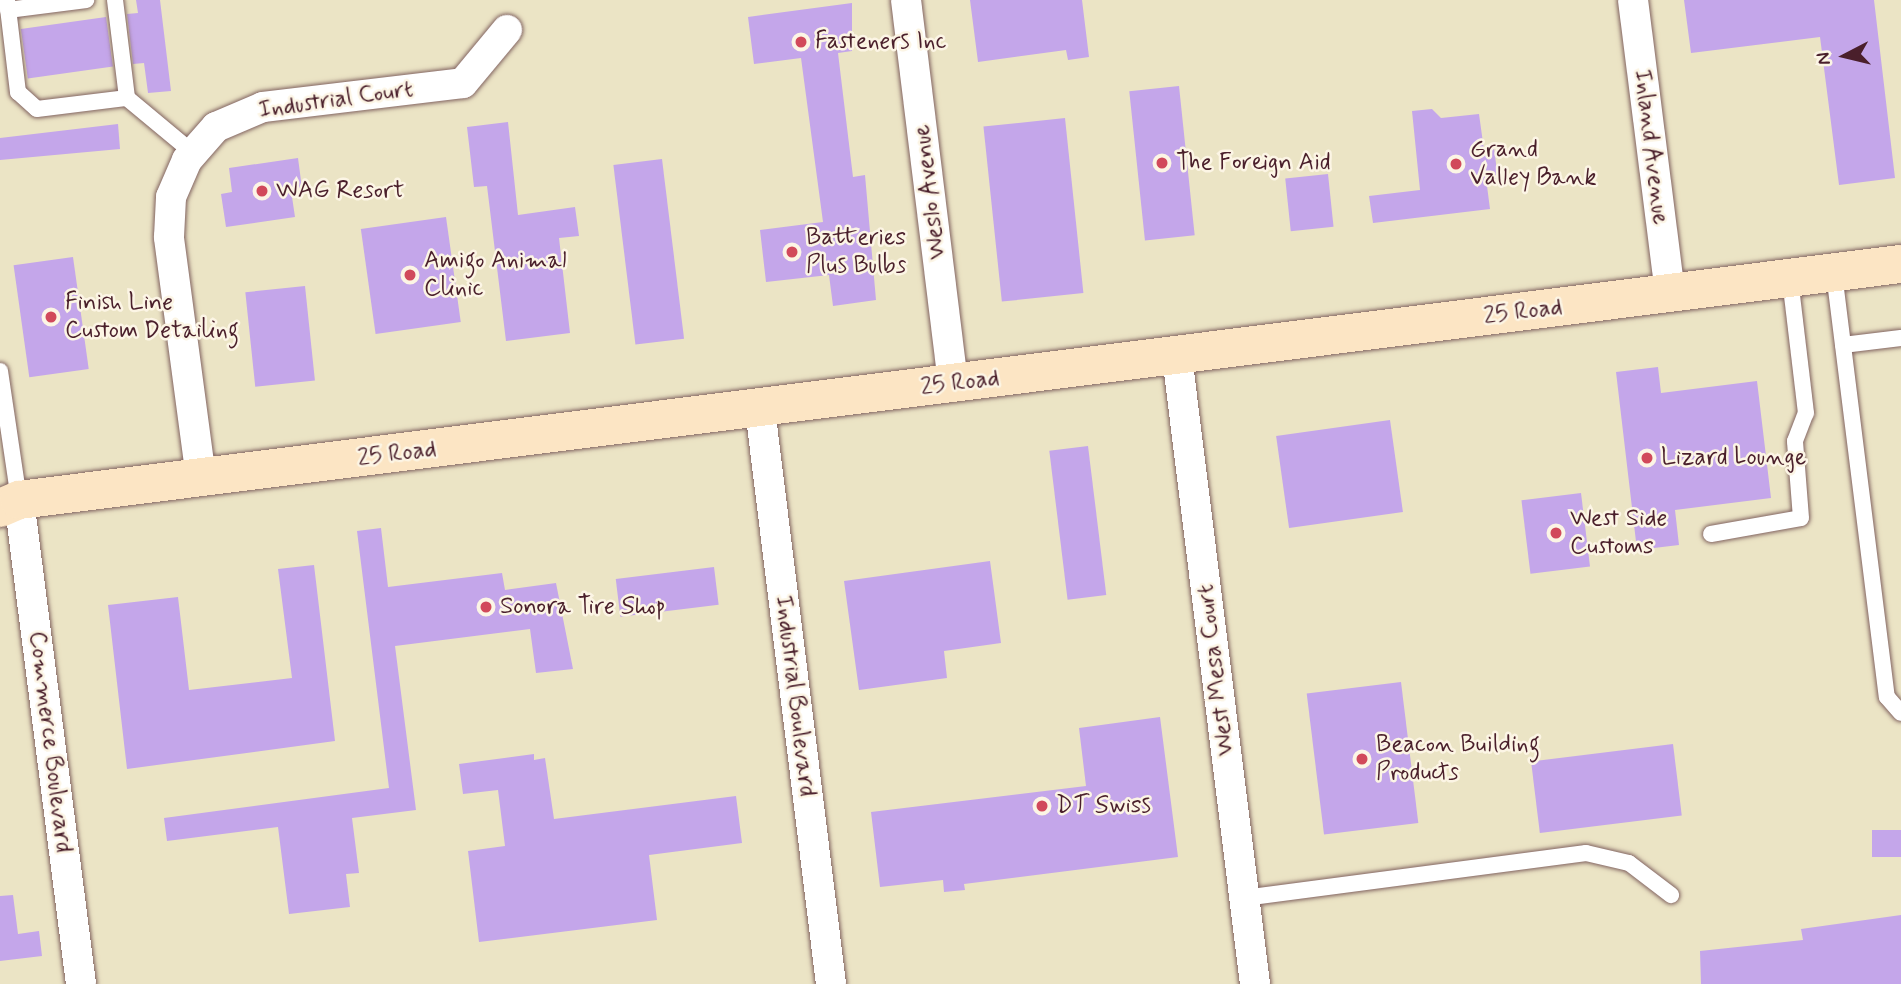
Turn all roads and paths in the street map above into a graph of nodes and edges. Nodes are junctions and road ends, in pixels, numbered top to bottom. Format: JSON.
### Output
{"nodes":[{"id":1,"x":86,"y":0,"type":"edge"},
{"id":2,"x":115,"y":0,"type":"edge"},
{"id":3,"x":906,"y":0,"type":"edge"},
{"id":4,"x":1633,"y":0,"type":"edge"},
{"id":5,"x":7,"y":5,"type":"edge"},
{"id":6,"x":507,"y":30,"type":"dead end"},
{"id":7,"x":127,"y":98,"type":"junction"},
{"id":8,"x":192,"y":152,"type":"junction"},
{"id":9,"x":1901,"y":264,"type":"edge"},
{"id":10,"x":1834,"y":273,"type":"junction"},
{"id":11,"x":1790,"y":278,"type":"junction"},
{"id":12,"x":1670,"y":293,"type":"junction"},
{"id":13,"x":1901,"y":338,"type":"edge"},
{"id":14,"x":1843,"y":345,"type":"junction"},
{"id":15,"x":1177,"y":356,"type":"junction"},
{"id":16,"x":0,"y":372,"type":"edge"},
{"id":17,"x":953,"y":383,"type":"junction"},
{"id":18,"x":760,"y":409,"type":"junction"},
{"id":19,"x":201,"y":478,"type":"junction"},
{"id":20,"x":6,"y":501,"type":"edge"},
{"id":21,"x":1712,"y":534,"type":"dead end"},
{"id":22,"x":1901,"y":713,"type":"edge"},
{"id":23,"x":1671,"y":895,"type":"dead end"},
{"id":24,"x":1244,"y":898,"type":"junction"},
{"id":25,"x":81,"y":984,"type":"edge"},
{"id":26,"x":831,"y":984,"type":"edge"},
{"id":27,"x":1255,"y":984,"type":"edge"}],
"edges":[{"from":1,"to":5,"type":"lane"},
{"from":2,"to":7,"type":"lane"},
{"from":3,"to":17,"type":"street","name":"Weslo Avenue"},
{"from":4,"to":12,"type":"street","name":"Inland Avenue"},
{"from":5,"to":7,"type":"lane"},
{"from":6,"to":8,"type":"street","name":"Industrial Court"},
{"from":7,"to":8,"type":"lane"},
{"from":8,"to":19,"type":"street","name":"Industrial Court"},
{"from":9,"to":10,"type":"main road","name":"25 Road"},
{"from":10,"to":11,"type":"main road","name":"25 Road"},
{"from":10,"to":14,"type":"lane"},
{"from":11,"to":12,"type":"main road","name":"25 Road"},
{"from":11,"to":21,"type":"lane"},
{"from":12,"to":15,"type":"main road","name":"25 Road"},
{"from":13,"to":14,"type":"lane"},
{"from":14,"to":22,"type":"lane"},
{"from":15,"to":17,"type":"main road","name":"25 Road"},
{"from":15,"to":24,"type":"street","name":"West Mesa Court"},
{"from":16,"to":20,"type":"lane"},
{"from":17,"to":18,"type":"main road","name":"25 Road"},
{"from":18,"to":19,"type":"main road","name":"25 Road"},
{"from":18,"to":26,"type":"street","name":"Industrial Boulevard"},
{"from":19,"to":20,"type":"main road","name":"25 Road"},
{"from":20,"to":25,"type":"street","name":"Commerce Boulevard"},
{"from":23,"to":24,"type":"lane"},
{"from":24,"to":27,"type":"street","name":"West Mesa Court"}]}
